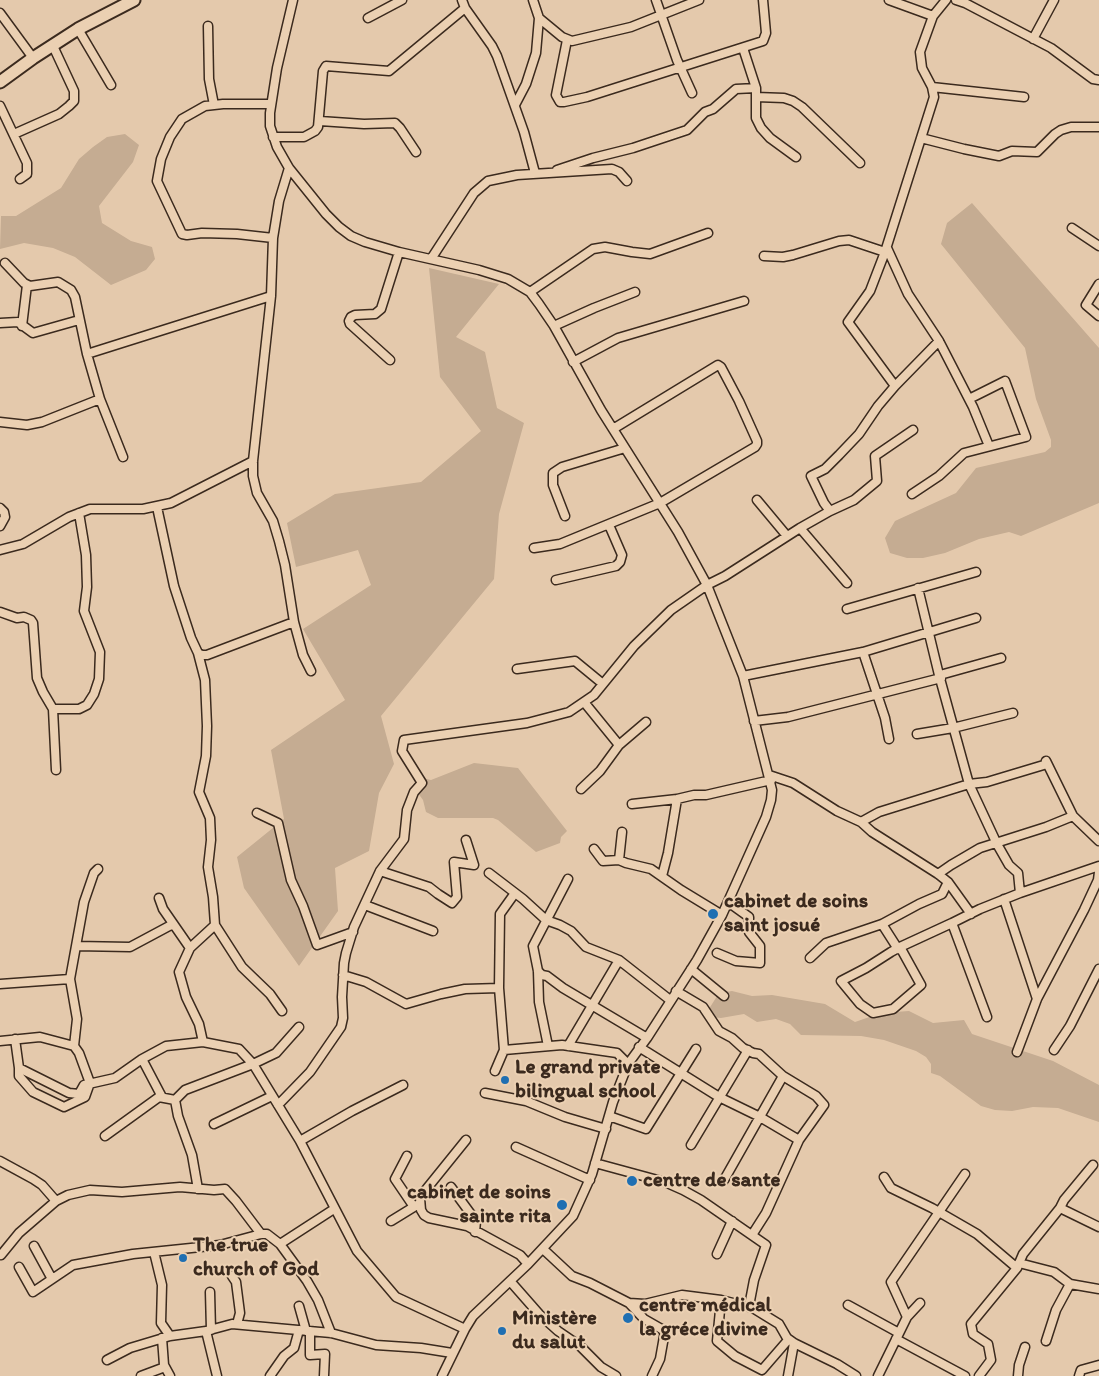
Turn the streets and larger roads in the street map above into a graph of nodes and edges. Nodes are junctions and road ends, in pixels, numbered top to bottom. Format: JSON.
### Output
{"nodes":[{"id":1,"x":134,"y":0,"type":"edge"},
{"id":2,"x":293,"y":0,"type":"edge"},
{"id":3,"x":402,"y":0,"type":"edge"},
{"id":4,"x":534,"y":0,"type":"edge"},
{"id":5,"x":656,"y":0,"type":"edge"},
{"id":6,"x":699,"y":0,"type":"edge"},
{"id":7,"x":763,"y":0,"type":"edge"},
{"id":8,"x":889,"y":0,"type":"edge"},
{"id":9,"x":946,"y":0,"type":"edge"},
{"id":10,"x":956,"y":0,"type":"edge"},
{"id":11,"x":1054,"y":0,"type":"edge"},
{"id":12,"x":463,"y":4,"type":"edge"},
{"id":13,"x":974,"y":4,"type":"edge"},
{"id":14,"x":0,"y":13,"type":"edge"},
{"id":15,"x":663,"y":16,"type":"junction"},
{"id":16,"x":933,"y":16,"type":"junction"},
{"id":17,"x":368,"y":18,"type":"dead end"},
{"id":18,"x":539,"y":18,"type":"junction"},
{"id":19,"x":208,"y":26,"type":"dead end"},
{"id":20,"x":78,"y":29,"type":"junction"},
{"id":21,"x":1033,"y":39,"type":"junction"},
{"id":22,"x":567,"y":40,"type":"junction"},
{"id":23,"x":52,"y":46,"type":"junction"},
{"id":24,"x":743,"y":48,"type":"junction"},
{"id":25,"x":33,"y":58,"type":"junction"},
{"id":26,"x":680,"y":68,"type":"junction"},
{"id":27,"x":1099,"y":80,"type":"edge"},
{"id":28,"x":0,"y":82,"type":"edge"},
{"id":29,"x":111,"y":85,"type":"dead end"},
{"id":30,"x":932,"y":87,"type":"junction"},
{"id":31,"x":756,"y":88,"type":"junction"},
{"id":32,"x":692,"y":93,"type":"dead end"},
{"id":33,"x":756,"y":97,"type":"junction"},
{"id":34,"x":1024,"y":97,"type":"dead end"},
{"id":35,"x":270,"y":104,"type":"junction"},
{"id":36,"x":214,"y":105,"type":"junction"},
{"id":37,"x":0,"y":106,"type":"edge"},
{"id":38,"x":515,"y":106,"type":"junction"},
{"id":39,"x":320,"y":121,"type":"junction"},
{"id":40,"x":1099,"y":127,"type":"edge"},
{"id":41,"x":14,"y":134,"type":"junction"},
{"id":42,"x":273,"y":137,"type":"junction"},
{"id":43,"x":921,"y":138,"type":"junction"},
{"id":44,"x":416,"y":152,"type":"dead end"},
{"id":45,"x":796,"y":157,"type":"dead end"},
{"id":46,"x":860,"y":163,"type":"dead end"},
{"id":47,"x":289,"y":168,"type":"junction"},
{"id":48,"x":535,"y":173,"type":"junction"},
{"id":49,"x":550,"y":173,"type":"junction"},
{"id":50,"x":20,"y":179,"type":"dead end"},
{"id":51,"x":627,"y":181,"type":"dead end"},
{"id":52,"x":1072,"y":228,"type":"dead end"},
{"id":53,"x":708,"y":233,"type":"dead end"},
{"id":54,"x":272,"y":238,"type":"junction"},
{"id":55,"x":1099,"y":246,"type":"edge"},
{"id":56,"x":886,"y":250,"type":"junction"},
{"id":57,"x":399,"y":252,"type":"junction"},
{"id":58,"x":764,"y":256,"type":"dead end"},
{"id":59,"x":431,"y":259,"type":"junction"},
{"id":60,"x":5,"y":263,"type":"dead end"},
{"id":61,"x":1099,"y":284,"type":"edge"},
{"id":62,"x":27,"y":285,"type":"junction"},
{"id":63,"x":530,"y":292,"type":"junction"},
{"id":64,"x":635,"y":292,"type":"dead end"},
{"id":65,"x":271,"y":296,"type":"junction"},
{"id":66,"x":744,"y":300,"type":"dead end"},
{"id":67,"x":1099,"y":316,"type":"edge"},
{"id":68,"x":79,"y":320,"type":"junction"},
{"id":69,"x":0,"y":323,"type":"edge"},
{"id":70,"x":22,"y":326,"type":"junction"},
{"id":71,"x":554,"y":326,"type":"junction"},
{"id":72,"x":939,"y":341,"type":"junction"},
{"id":73,"x":87,"y":354,"type":"junction"},
{"id":74,"x":390,"y":360,"type":"dead end"},
{"id":75,"x":573,"y":362,"type":"junction"},
{"id":76,"x":895,"y":386,"type":"junction"},
{"id":77,"x":100,"y":399,"type":"junction"},
{"id":78,"x":969,"y":399,"type":"junction"},
{"id":79,"x":0,"y":422,"type":"edge"},
{"id":80,"x":613,"y":430,"type":"junction"},
{"id":81,"x":913,"y":430,"type":"dead end"},
{"id":82,"x":989,"y":446,"type":"junction"},
{"id":83,"x":625,"y":448,"type":"junction"},
{"id":84,"x":123,"y":456,"type":"dead end"},
{"id":85,"x":253,"y":461,"type":"junction"},
{"id":86,"x":912,"y":494,"type":"dead end"},
{"id":87,"x":757,"y":500,"type":"dead end"},
{"id":88,"x":660,"y":503,"type":"junction"},
{"id":89,"x":157,"y":507,"type":"junction"},
{"id":90,"x":0,"y":508,"type":"edge"},
{"id":91,"x":830,"y":511,"type":"junction"},
{"id":92,"x":79,"y":513,"type":"junction"},
{"id":93,"x":565,"y":516,"type":"dead end"},
{"id":94,"x":609,"y":524,"type":"junction"},
{"id":95,"x":0,"y":526,"type":"edge"},
{"id":96,"x":800,"y":528,"type":"junction"},
{"id":97,"x":787,"y":536,"type":"junction"},
{"id":98,"x":534,"y":548,"type":"dead end"},
{"id":99,"x":0,"y":550,"type":"edge"},
{"id":100,"x":976,"y":572,"type":"dead end"},
{"id":101,"x":556,"y":580,"type":"dead end"},
{"id":102,"x":847,"y":583,"type":"dead end"},
{"id":103,"x":707,"y":585,"type":"junction"},
{"id":104,"x":918,"y":588,"type":"junction"},
{"id":105,"x":847,"y":609,"type":"dead end"},
{"id":106,"x":0,"y":612,"type":"edge"},
{"id":107,"x":976,"y":618,"type":"dead end"},
{"id":108,"x":294,"y":622,"type":"junction"},
{"id":109,"x":929,"y":632,"type":"junction"},
{"id":110,"x":863,"y":652,"type":"junction"},
{"id":111,"x":198,"y":653,"type":"junction"},
{"id":112,"x":1001,"y":658,"type":"dead end"},
{"id":113,"x":517,"y":669,"type":"dead end"},
{"id":114,"x":311,"y":672,"type":"dead end"},
{"id":115,"x":743,"y":676,"type":"junction"},
{"id":116,"x":940,"y":676,"type":"junction"},
{"id":117,"x":603,"y":684,"type":"junction"},
{"id":118,"x":873,"y":684,"type":"junction"},
{"id":119,"x":876,"y":695,"type":"junction"},
{"id":120,"x":584,"y":702,"type":"junction"},
{"id":121,"x":53,"y":709,"type":"junction"},
{"id":122,"x":1013,"y":713,"type":"dead end"},
{"id":123,"x":754,"y":721,"type":"junction"},
{"id":124,"x":646,"y":722,"type":"dead end"},
{"id":125,"x":953,"y":728,"type":"junction"},
{"id":126,"x":917,"y":734,"type":"dead end"},
{"id":127,"x":889,"y":739,"type":"dead end"},
{"id":128,"x":619,"y":745,"type":"junction"},
{"id":129,"x":56,"y":770,"type":"dead end"},
{"id":130,"x":770,"y":778,"type":"junction"},
{"id":131,"x":969,"y":784,"type":"junction"},
{"id":132,"x":581,"y":789,"type":"dead end"},
{"id":133,"x":677,"y":799,"type":"junction"},
{"id":134,"x":632,"y":804,"type":"dead end"},
{"id":135,"x":257,"y":812,"type":"dead end"},
{"id":136,"x":1073,"y":816,"type":"junction"},
{"id":137,"x":862,"y":822,"type":"junction"},
{"id":138,"x":622,"y":832,"type":"dead end"},
{"id":139,"x":466,"y":840,"type":"dead end"},
{"id":140,"x":1099,"y":841,"type":"edge"},
{"id":141,"x":997,"y":844,"type":"junction"},
{"id":142,"x":594,"y":849,"type":"dead end"},
{"id":143,"x":619,"y":860,"type":"junction"},
{"id":144,"x":1099,"y":866,"type":"edge"},
{"id":145,"x":98,"y":869,"type":"dead end"},
{"id":146,"x":380,"y":871,"type":"junction"},
{"id":147,"x":489,"y":872,"type":"dead end"},
{"id":148,"x":1099,"y":872,"type":"edge"},
{"id":149,"x":938,"y":874,"type":"junction"},
{"id":150,"x":662,"y":876,"type":"junction"},
{"id":151,"x":568,"y":879,"type":"dead end"},
{"id":152,"x":948,"y":882,"type":"junction"},
{"id":153,"x":515,"y":893,"type":"junction"},
{"id":154,"x":1020,"y":893,"type":"junction"},
{"id":155,"x":159,"y":898,"type":"dead end"},
{"id":156,"x":1004,"y":899,"type":"junction"},
{"id":157,"x":728,"y":902,"type":"junction"},
{"id":158,"x":364,"y":905,"type":"junction"},
{"id":159,"x":971,"y":914,"type":"junction"},
{"id":160,"x":722,"y":915,"type":"junction"},
{"id":161,"x":546,"y":920,"type":"junction"},
{"id":162,"x":173,"y":924,"type":"junction"},
{"id":163,"x":882,"y":924,"type":"junction"},
{"id":164,"x":952,"y":924,"type":"junction"},
{"id":165,"x":215,"y":925,"type":"junction"},
{"id":166,"x":433,"y":931,"type":"dead end"},
{"id":167,"x":353,"y":932,"type":"junction"},
{"id":168,"x":76,"y":946,"type":"junction"},
{"id":169,"x":190,"y":948,"type":"junction"},
{"id":170,"x":899,"y":948,"type":"junction"},
{"id":171,"x":716,"y":953,"type":"dead end"},
{"id":172,"x":810,"y":958,"type":"dead end"},
{"id":173,"x":619,"y":960,"type":"junction"},
{"id":174,"x":691,"y":969,"type":"junction"},
{"id":175,"x":1099,"y":969,"type":"edge"},
{"id":176,"x":538,"y":971,"type":"junction"},
{"id":177,"x":343,"y":975,"type":"junction"},
{"id":178,"x":70,"y":979,"type":"junction"},
{"id":179,"x":0,"y":984,"type":"edge"},
{"id":180,"x":499,"y":988,"type":"junction"},
{"id":181,"x":676,"y":991,"type":"junction"},
{"id":182,"x":724,"y":996,"type":"dead end"},
{"id":183,"x":1036,"y":999,"type":"junction"},
{"id":184,"x":670,"y":1000,"type":"junction"},
{"id":185,"x":592,"y":1004,"type":"junction"},
{"id":186,"x":282,"y":1011,"type":"dead end"},
{"id":187,"x":987,"y":1017,"type":"dead end"},
{"id":188,"x":300,"y":1028,"type":"dead end"},
{"id":189,"x":647,"y":1038,"type":"junction"},
{"id":190,"x":15,"y":1039,"type":"junction"},
{"id":191,"x":0,"y":1041,"type":"edge"},
{"id":192,"x":203,"y":1042,"type":"junction"},
{"id":193,"x":74,"y":1046,"type":"junction"},
{"id":194,"x":548,"y":1046,"type":"junction"},
{"id":195,"x":568,"y":1046,"type":"junction"},
{"id":196,"x":639,"y":1047,"type":"junction"},
{"id":197,"x":696,"y":1049,"type":"dead end"},
{"id":198,"x":504,"y":1050,"type":"junction"},
{"id":199,"x":748,"y":1050,"type":"junction"},
{"id":200,"x":1054,"y":1050,"type":"dead end"},
{"id":201,"x":1016,"y":1052,"type":"dead end"},
{"id":202,"x":142,"y":1059,"type":"junction"},
{"id":203,"x":253,"y":1064,"type":"junction"},
{"id":204,"x":628,"y":1064,"type":"junction"},
{"id":205,"x":19,"y":1068,"type":"junction"},
{"id":206,"x":496,"y":1071,"type":"dead end"},
{"id":207,"x":681,"y":1074,"type":"junction"},
{"id":208,"x":783,"y":1076,"type":"junction"},
{"id":209,"x":90,"y":1083,"type":"junction"},
{"id":210,"x":403,"y":1085,"type":"dead end"},
{"id":211,"x":485,"y":1093,"type":"dead end"},
{"id":212,"x":272,"y":1096,"type":"junction"},
{"id":213,"x":162,"y":1097,"type":"junction"},
{"id":214,"x":718,"y":1097,"type":"junction"},
{"id":215,"x":174,"y":1100,"type":"junction"},
{"id":216,"x":278,"y":1105,"type":"junction"},
{"id":217,"x":609,"y":1116,"type":"junction"},
{"id":218,"x":760,"y":1116,"type":"junction"},
{"id":219,"x":214,"y":1124,"type":"dead end"},
{"id":220,"x":606,"y":1129,"type":"junction"},
{"id":221,"x":105,"y":1136,"type":"dead end"},
{"id":222,"x":466,"y":1140,"type":"dead end"},
{"id":223,"x":799,"y":1140,"type":"junction"},
{"id":224,"x":300,"y":1141,"type":"junction"},
{"id":225,"x":691,"y":1145,"type":"dead end"},
{"id":226,"x":516,"y":1147,"type":"dead end"},
{"id":227,"x":407,"y":1156,"type":"dead end"},
{"id":228,"x":0,"y":1161,"type":"edge"},
{"id":229,"x":595,"y":1163,"type":"junction"},
{"id":230,"x":1093,"y":1165,"type":"dead end"},
{"id":231,"x":965,"y":1174,"type":"dead end"},
{"id":232,"x":884,"y":1177,"type":"dead end"},
{"id":233,"x":590,"y":1180,"type":"junction"},
{"id":234,"x":724,"y":1180,"type":"dead end"},
{"id":235,"x":451,"y":1187,"type":"dead end"},
{"id":236,"x":198,"y":1190,"type":"junction"},
{"id":237,"x":56,"y":1201,"type":"junction"},
{"id":238,"x":417,"y":1206,"type":"junction"},
{"id":239,"x":1060,"y":1208,"type":"junction"},
{"id":240,"x":334,"y":1209,"type":"junction"},
{"id":241,"x":939,"y":1212,"type":"junction"},
{"id":242,"x":391,"y":1221,"type":"dead end"},
{"id":243,"x":732,"y":1221,"type":"junction"},
{"id":244,"x":1099,"y":1227,"type":"edge"},
{"id":245,"x":476,"y":1232,"type":"junction"},
{"id":246,"x":261,"y":1234,"type":"junction"},
{"id":247,"x":752,"y":1235,"type":"junction"},
{"id":248,"x":280,"y":1244,"type":"junction"},
{"id":249,"x":34,"y":1246,"type":"dead end"},
{"id":250,"x":544,"y":1249,"type":"junction"},
{"id":251,"x":154,"y":1252,"type":"junction"},
{"id":252,"x":717,"y":1254,"type":"dead end"},
{"id":253,"x":1,"y":1255,"type":"edge"},
{"id":254,"x":528,"y":1264,"type":"junction"},
{"id":255,"x":1018,"y":1265,"type":"junction"},
{"id":256,"x":19,"y":1267,"type":"dead end"},
{"id":257,"x":232,"y":1276,"type":"dead end"},
{"id":258,"x":52,"y":1279,"type":"junction"},
{"id":259,"x":510,"y":1281,"type":"junction"},
{"id":260,"x":1070,"y":1284,"type":"junction"},
{"id":261,"x":1099,"y":1289,"type":"edge"},
{"id":262,"x":210,"y":1292,"type":"dead end"},
{"id":263,"x":721,"y":1300,"type":"junction"},
{"id":264,"x":629,"y":1303,"type":"junction"},
{"id":265,"x":920,"y":1303,"type":"dead end"},
{"id":266,"x":848,"y":1305,"type":"dead end"},
{"id":267,"x":299,"y":1306,"type":"dead end"},
{"id":268,"x":749,"y":1306,"type":"junction"},
{"id":269,"x":907,"y":1316,"type":"junction"},
{"id":270,"x":237,"y":1324,"type":"junction"},
{"id":271,"x":465,"y":1329,"type":"junction"},
{"id":272,"x":208,"y":1330,"type":"junction"},
{"id":273,"x":305,"y":1331,"type":"junction"},
{"id":274,"x":331,"y":1333,"type":"junction"},
{"id":275,"x":897,"y":1336,"type":"junction"},
{"id":276,"x":166,"y":1337,"type":"junction"},
{"id":277,"x":1046,"y":1341,"type":"dead end"},
{"id":278,"x":791,"y":1342,"type":"junction"},
{"id":279,"x":1025,"y":1347,"type":"dead end"},
{"id":280,"x":452,"y":1353,"type":"junction"},
{"id":281,"x":107,"y":1360,"type":"dead end"},
{"id":282,"x":1099,"y":1365,"type":"edge"},
{"id":283,"x":165,"y":1367,"type":"junction"},
{"id":284,"x":601,"y":1367,"type":"junction"},
{"id":285,"x":760,"y":1373,"type":"edge"},
{"id":286,"x":141,"y":1376,"type":"edge"},
{"id":287,"x":170,"y":1376,"type":"edge"},
{"id":288,"x":217,"y":1376,"type":"edge"},
{"id":289,"x":270,"y":1376,"type":"edge"},
{"id":290,"x":324,"y":1376,"type":"edge"},
{"id":291,"x":442,"y":1376,"type":"edge"},
{"id":292,"x":598,"y":1376,"type":"edge"},
{"id":293,"x":616,"y":1376,"type":"edge"},
{"id":294,"x":652,"y":1376,"type":"edge"},
{"id":295,"x":788,"y":1376,"type":"edge"},
{"id":296,"x":856,"y":1376,"type":"edge"},
{"id":297,"x":878,"y":1376,"type":"edge"},
{"id":298,"x":965,"y":1376,"type":"edge"},
{"id":299,"x":979,"y":1376,"type":"edge"},
{"id":300,"x":1018,"y":1376,"type":"edge"},
{"id":301,"x":1079,"y":1376,"type":"edge"}],
"edges":[{"from":1,"to":20,"type":"street"},
{"from":2,"to":35,"type":"street"},
{"from":3,"to":17,"type":"street"},
{"from":4,"to":18,"type":"street"},
{"from":5,"to":15,"type":"street"},
{"from":6,"to":15,"type":"street"},
{"from":7,"to":24,"type":"street"},
{"from":8,"to":16,"type":"street"},
{"from":9,"to":16,"type":"street"},
{"from":10,"to":13,"type":"street"},
{"from":11,"to":21,"type":"street"},
{"from":12,"to":38,"type":"street"},
{"from":12,"to":39,"type":"street"},
{"from":13,"to":21,"type":"street"},
{"from":14,"to":25,"type":"street"},
{"from":15,"to":22,"type":"street"},
{"from":15,"to":26,"type":"street"},
{"from":16,"to":30,"type":"street"},
{"from":18,"to":22,"type":"street"},
{"from":18,"to":38,"type":"street"},
{"from":19,"to":36,"type":"street"},
{"from":20,"to":23,"type":"street"},
{"from":20,"to":29,"type":"street"},
{"from":21,"to":27,"type":"street"},
{"from":22,"to":26,"type":"street"},
{"from":23,"to":25,"type":"street"},
{"from":23,"to":41,"type":"street"},
{"from":24,"to":26,"type":"street"},
{"from":24,"to":31,"type":"street"},
{"from":25,"to":28,"type":"street"},
{"from":26,"to":32,"type":"street"},
{"from":30,"to":34,"type":"street"},
{"from":30,"to":43,"type":"street"},
{"from":31,"to":33,"type":"street"},
{"from":31,"to":49,"type":"street"},
{"from":33,"to":45,"type":"street"},
{"from":33,"to":46,"type":"street"},
{"from":35,"to":36,"type":"street"},
{"from":35,"to":42,"type":"street"},
{"from":36,"to":54,"type":"street"},
{"from":37,"to":41,"type":"street"},
{"from":38,"to":48,"type":"street"},
{"from":39,"to":42,"type":"street"},
{"from":39,"to":44,"type":"street"},
{"from":40,"to":43,"type":"street"},
{"from":41,"to":50,"type":"street"},
{"from":42,"to":47,"type":"street"},
{"from":43,"to":56,"type":"street"},
{"from":47,"to":54,"type":"street"},
{"from":47,"to":57,"type":"street"},
{"from":48,"to":49,"type":"street"},
{"from":48,"to":59,"type":"street"},
{"from":49,"to":51,"type":"street"},
{"from":52,"to":55,"type":"street"},
{"from":53,"to":63,"type":"street"},
{"from":54,"to":65,"type":"street"},
{"from":56,"to":58,"type":"street"},
{"from":56,"to":72,"type":"street"},
{"from":56,"to":76,"type":"street"},
{"from":57,"to":59,"type":"street"},
{"from":57,"to":74,"type":"street"},
{"from":59,"to":63,"type":"street"},
{"from":60,"to":62,"type":"street"},
{"from":61,"to":67,"type":"street"},
{"from":62,"to":68,"type":"street"},
{"from":62,"to":70,"type":"street"},
{"from":63,"to":71,"type":"street"},
{"from":64,"to":71,"type":"street"},
{"from":65,"to":73,"type":"street"},
{"from":65,"to":85,"type":"street"},
{"from":66,"to":75,"type":"street"},
{"from":68,"to":70,"type":"street"},
{"from":68,"to":73,"type":"street"},
{"from":69,"to":70,"type":"street"},
{"from":71,"to":75,"type":"street"},
{"from":72,"to":76,"type":"street"},
{"from":72,"to":78,"type":"street"},
{"from":73,"to":77,"type":"street"},
{"from":75,"to":80,"type":"street"},
{"from":76,"to":91,"type":"street"},
{"from":77,"to":79,"type":"street"},
{"from":77,"to":84,"type":"street"},
{"from":78,"to":82,"type":"street"},
{"from":78,"to":82,"type":"street"},
{"from":80,"to":83,"type":"street"},
{"from":80,"to":88,"type":"street"},
{"from":81,"to":91,"type":"street"},
{"from":82,"to":86,"type":"street"},
{"from":83,"to":88,"type":"street"},
{"from":83,"to":93,"type":"street"},
{"from":85,"to":89,"type":"street"},
{"from":85,"to":108,"type":"street"},
{"from":87,"to":97,"type":"street"},
{"from":88,"to":94,"type":"street"},
{"from":88,"to":103,"type":"street"},
{"from":89,"to":92,"type":"street"},
{"from":89,"to":111,"type":"street"},
{"from":90,"to":95,"type":"street"},
{"from":91,"to":96,"type":"street"},
{"from":92,"to":99,"type":"street"},
{"from":92,"to":121,"type":"street"},
{"from":94,"to":98,"type":"street"},
{"from":94,"to":101,"type":"street"},
{"from":96,"to":97,"type":"street"},
{"from":96,"to":102,"type":"street"},
{"from":97,"to":103,"type":"street"},
{"from":100,"to":104,"type":"street"},
{"from":103,"to":115,"type":"street"},
{"from":103,"to":117,"type":"street"},
{"from":104,"to":105,"type":"street"},
{"from":104,"to":109,"type":"street"},
{"from":106,"to":121,"type":"street"},
{"from":107,"to":109,"type":"street"},
{"from":108,"to":111,"type":"street"},
{"from":108,"to":114,"type":"street"},
{"from":109,"to":110,"type":"street"},
{"from":109,"to":116,"type":"street"},
{"from":110,"to":115,"type":"street"},
{"from":110,"to":118,"type":"street"},
{"from":111,"to":165,"type":"street"},
{"from":112,"to":116,"type":"street"},
{"from":113,"to":117,"type":"street"},
{"from":115,"to":123,"type":"street"},
{"from":116,"to":118,"type":"street"},
{"from":116,"to":119,"type":"street"},
{"from":116,"to":125,"type":"street"},
{"from":117,"to":120,"type":"street"},
{"from":118,"to":119,"type":"street"},
{"from":119,"to":123,"type":"street"},
{"from":119,"to":127,"type":"street"},
{"from":120,"to":128,"type":"street"},
{"from":120,"to":146,"type":"street"},
{"from":121,"to":129,"type":"street"},
{"from":122,"to":125,"type":"street"},
{"from":123,"to":130,"type":"street"},
{"from":124,"to":128,"type":"street"},
{"from":125,"to":126,"type":"street"},
{"from":125,"to":131,"type":"street"},
{"from":128,"to":132,"type":"street"},
{"from":130,"to":133,"type":"street"},
{"from":130,"to":137,"type":"street"},
{"from":130,"to":157,"type":"street"},
{"from":131,"to":136,"type":"street"},
{"from":131,"to":137,"type":"street"},
{"from":131,"to":141,"type":"street"},
{"from":133,"to":134,"type":"street"},
{"from":133,"to":150,"type":"street"},
{"from":135,"to":167,"type":"street"},
{"from":136,"to":140,"type":"street"},
{"from":136,"to":141,"type":"street"},
{"from":137,"to":149,"type":"street"},
{"from":138,"to":143,"type":"street"},
{"from":139,"to":146,"type":"street"},
{"from":141,"to":149,"type":"street"},
{"from":141,"to":154,"type":"street"},
{"from":142,"to":143,"type":"street"},
{"from":143,"to":150,"type":"street"},
{"from":144,"to":154,"type":"street"},
{"from":145,"to":168,"type":"street"},
{"from":146,"to":158,"type":"street"},
{"from":147,"to":153,"type":"street"},
{"from":148,"to":183,"type":"street"},
{"from":149,"to":152,"type":"street"},
{"from":150,"to":160,"type":"street"},
{"from":151,"to":161,"type":"street"},
{"from":152,"to":159,"type":"street"},
{"from":152,"to":163,"type":"street"},
{"from":153,"to":161,"type":"street"},
{"from":153,"to":180,"type":"street"},
{"from":154,"to":156,"type":"street"},
{"from":155,"to":162,"type":"street"},
{"from":156,"to":159,"type":"street"},
{"from":156,"to":183,"type":"street"},
{"from":157,"to":160,"type":"street"},
{"from":157,"to":171,"type":"street"},
{"from":158,"to":166,"type":"street"},
{"from":158,"to":167,"type":"street"},
{"from":159,"to":164,"type":"street"},
{"from":160,"to":174,"type":"street"},
{"from":161,"to":173,"type":"street"},
{"from":161,"to":176,"type":"street"},
{"from":162,"to":168,"type":"street"},
{"from":162,"to":169,"type":"street"},
{"from":163,"to":170,"type":"street"},
{"from":163,"to":172,"type":"street"},
{"from":164,"to":170,"type":"street"},
{"from":164,"to":187,"type":"street"},
{"from":165,"to":169,"type":"street"},
{"from":165,"to":186,"type":"street"},
{"from":167,"to":177,"type":"street"},
{"from":168,"to":178,"type":"street"},
{"from":169,"to":192,"type":"street"},
{"from":170,"to":170,"type":"street"},
{"from":173,"to":184,"type":"street"},
{"from":173,"to":185,"type":"street"},
{"from":174,"to":181,"type":"street"},
{"from":174,"to":182,"type":"street"},
{"from":175,"to":200,"type":"street"},
{"from":176,"to":185,"type":"street"},
{"from":176,"to":194,"type":"street"},
{"from":177,"to":180,"type":"street"},
{"from":177,"to":216,"type":"street"},
{"from":178,"to":179,"type":"street"},
{"from":178,"to":193,"type":"street"},
{"from":180,"to":198,"type":"street"},
{"from":181,"to":184,"type":"street"},
{"from":181,"to":199,"type":"street"},
{"from":183,"to":201,"type":"street"},
{"from":184,"to":189,"type":"street"},
{"from":185,"to":189,"type":"street"},
{"from":185,"to":195,"type":"street"},
{"from":188,"to":203,"type":"street"},
{"from":189,"to":196,"type":"street"},
{"from":190,"to":191,"type":"street"},
{"from":190,"to":193,"type":"street"},
{"from":190,"to":205,"type":"street"},
{"from":192,"to":202,"type":"street"},
{"from":192,"to":203,"type":"street"},
{"from":193,"to":209,"type":"street"},
{"from":194,"to":195,"type":"street"},
{"from":194,"to":198,"type":"street"},
{"from":195,"to":204,"type":"street"},
{"from":196,"to":204,"type":"street"},
{"from":196,"to":207,"type":"street"},
{"from":197,"to":207,"type":"street"},
{"from":198,"to":206,"type":"street"},
{"from":199,"to":208,"type":"street"},
{"from":199,"to":214,"type":"street"},
{"from":202,"to":209,"type":"street"},
{"from":202,"to":213,"type":"street"},
{"from":203,"to":212,"type":"street"},
{"from":203,"to":215,"type":"street"},
{"from":204,"to":217,"type":"street"},
{"from":205,"to":209,"type":"street"},
{"from":205,"to":209,"type":"street"},
{"from":207,"to":214,"type":"street"},
{"from":207,"to":217,"type":"street"},
{"from":208,"to":218,"type":"street"},
{"from":208,"to":223,"type":"street"},
{"from":210,"to":224,"type":"street"},
{"from":211,"to":220,"type":"street"},
{"from":212,"to":216,"type":"street"},
{"from":212,"to":219,"type":"street"},
{"from":213,"to":215,"type":"street"},
{"from":213,"to":221,"type":"street"},
{"from":214,"to":218,"type":"street"},
{"from":214,"to":225,"type":"street"},
{"from":215,"to":236,"type":"street"},
{"from":216,"to":224,"type":"street"},
{"from":217,"to":220,"type":"street"},
{"from":218,"to":223,"type":"street"},
{"from":218,"to":234,"type":"street"},
{"from":220,"to":229,"type":"street"},
{"from":222,"to":238,"type":"street"},
{"from":223,"to":247,"type":"street"},
{"from":224,"to":240,"type":"street"},
{"from":226,"to":233,"type":"street"},
{"from":227,"to":238,"type":"street"},
{"from":228,"to":237,"type":"street"},
{"from":229,"to":233,"type":"street"},
{"from":229,"to":243,"type":"street"},
{"from":230,"to":239,"type":"street"},
{"from":231,"to":241,"type":"street"},
{"from":232,"to":241,"type":"street"},
{"from":233,"to":250,"type":"street"},
{"from":235,"to":245,"type":"street"},
{"from":236,"to":237,"type":"street"},
{"from":236,"to":246,"type":"street"},
{"from":237,"to":253,"type":"street"},
{"from":238,"to":242,"type":"street"},
{"from":238,"to":245,"type":"street"},
{"from":239,"to":244,"type":"street"},
{"from":239,"to":255,"type":"street"},
{"from":240,"to":248,"type":"street"},
{"from":240,"to":271,"type":"street"},
{"from":241,"to":255,"type":"street"},
{"from":241,"to":269,"type":"street"},
{"from":243,"to":247,"type":"street"},
{"from":243,"to":252,"type":"street"},
{"from":245,"to":254,"type":"street"},
{"from":246,"to":248,"type":"street"},
{"from":246,"to":251,"type":"street"},
{"from":247,"to":268,"type":"street"},
{"from":248,"to":274,"type":"street"},
{"from":249,"to":258,"type":"street"},
{"from":250,"to":254,"type":"street"},
{"from":250,"to":264,"type":"street"},
{"from":251,"to":258,"type":"street"},
{"from":251,"to":276,"type":"street"},
{"from":254,"to":259,"type":"street"},
{"from":255,"to":260,"type":"street"},
{"from":255,"to":299,"type":"street"},
{"from":256,"to":258,"type":"street"},
{"from":257,"to":270,"type":"street"},
{"from":259,"to":271,"type":"street"},
{"from":259,"to":284,"type":"street"},
{"from":260,"to":261,"type":"street"},
{"from":260,"to":277,"type":"street"},
{"from":262,"to":272,"type":"street"},
{"from":263,"to":264,"type":"street"},
{"from":263,"to":268,"type":"street"},
{"from":263,"to":285,"type":"street"},
{"from":264,"to":294,"type":"street"},
{"from":265,"to":269,"type":"street"},
{"from":266,"to":275,"type":"street"},
{"from":267,"to":273,"type":"street"},
{"from":268,"to":278,"type":"street"},
{"from":269,"to":275,"type":"street"},
{"from":270,"to":272,"type":"street"},
{"from":270,"to":273,"type":"street"},
{"from":271,"to":280,"type":"street"},
{"from":272,"to":276,"type":"street"},
{"from":272,"to":288,"type":"street"},
{"from":273,"to":274,"type":"street"},
{"from":273,"to":289,"type":"street"},
{"from":273,"to":290,"type":"street"},
{"from":274,"to":280,"type":"street"},
{"from":275,"to":297,"type":"street"},
{"from":275,"to":298,"type":"street"},
{"from":276,"to":281,"type":"street"},
{"from":276,"to":283,"type":"street"},
{"from":278,"to":285,"type":"street"},
{"from":278,"to":295,"type":"street"},
{"from":278,"to":296,"type":"street"},
{"from":279,"to":300,"type":"street"},
{"from":280,"to":291,"type":"street"},
{"from":282,"to":301,"type":"street"},
{"from":283,"to":286,"type":"street"},
{"from":283,"to":287,"type":"street"},
{"from":284,"to":292,"type":"street"},
{"from":284,"to":293,"type":"street"}]}
